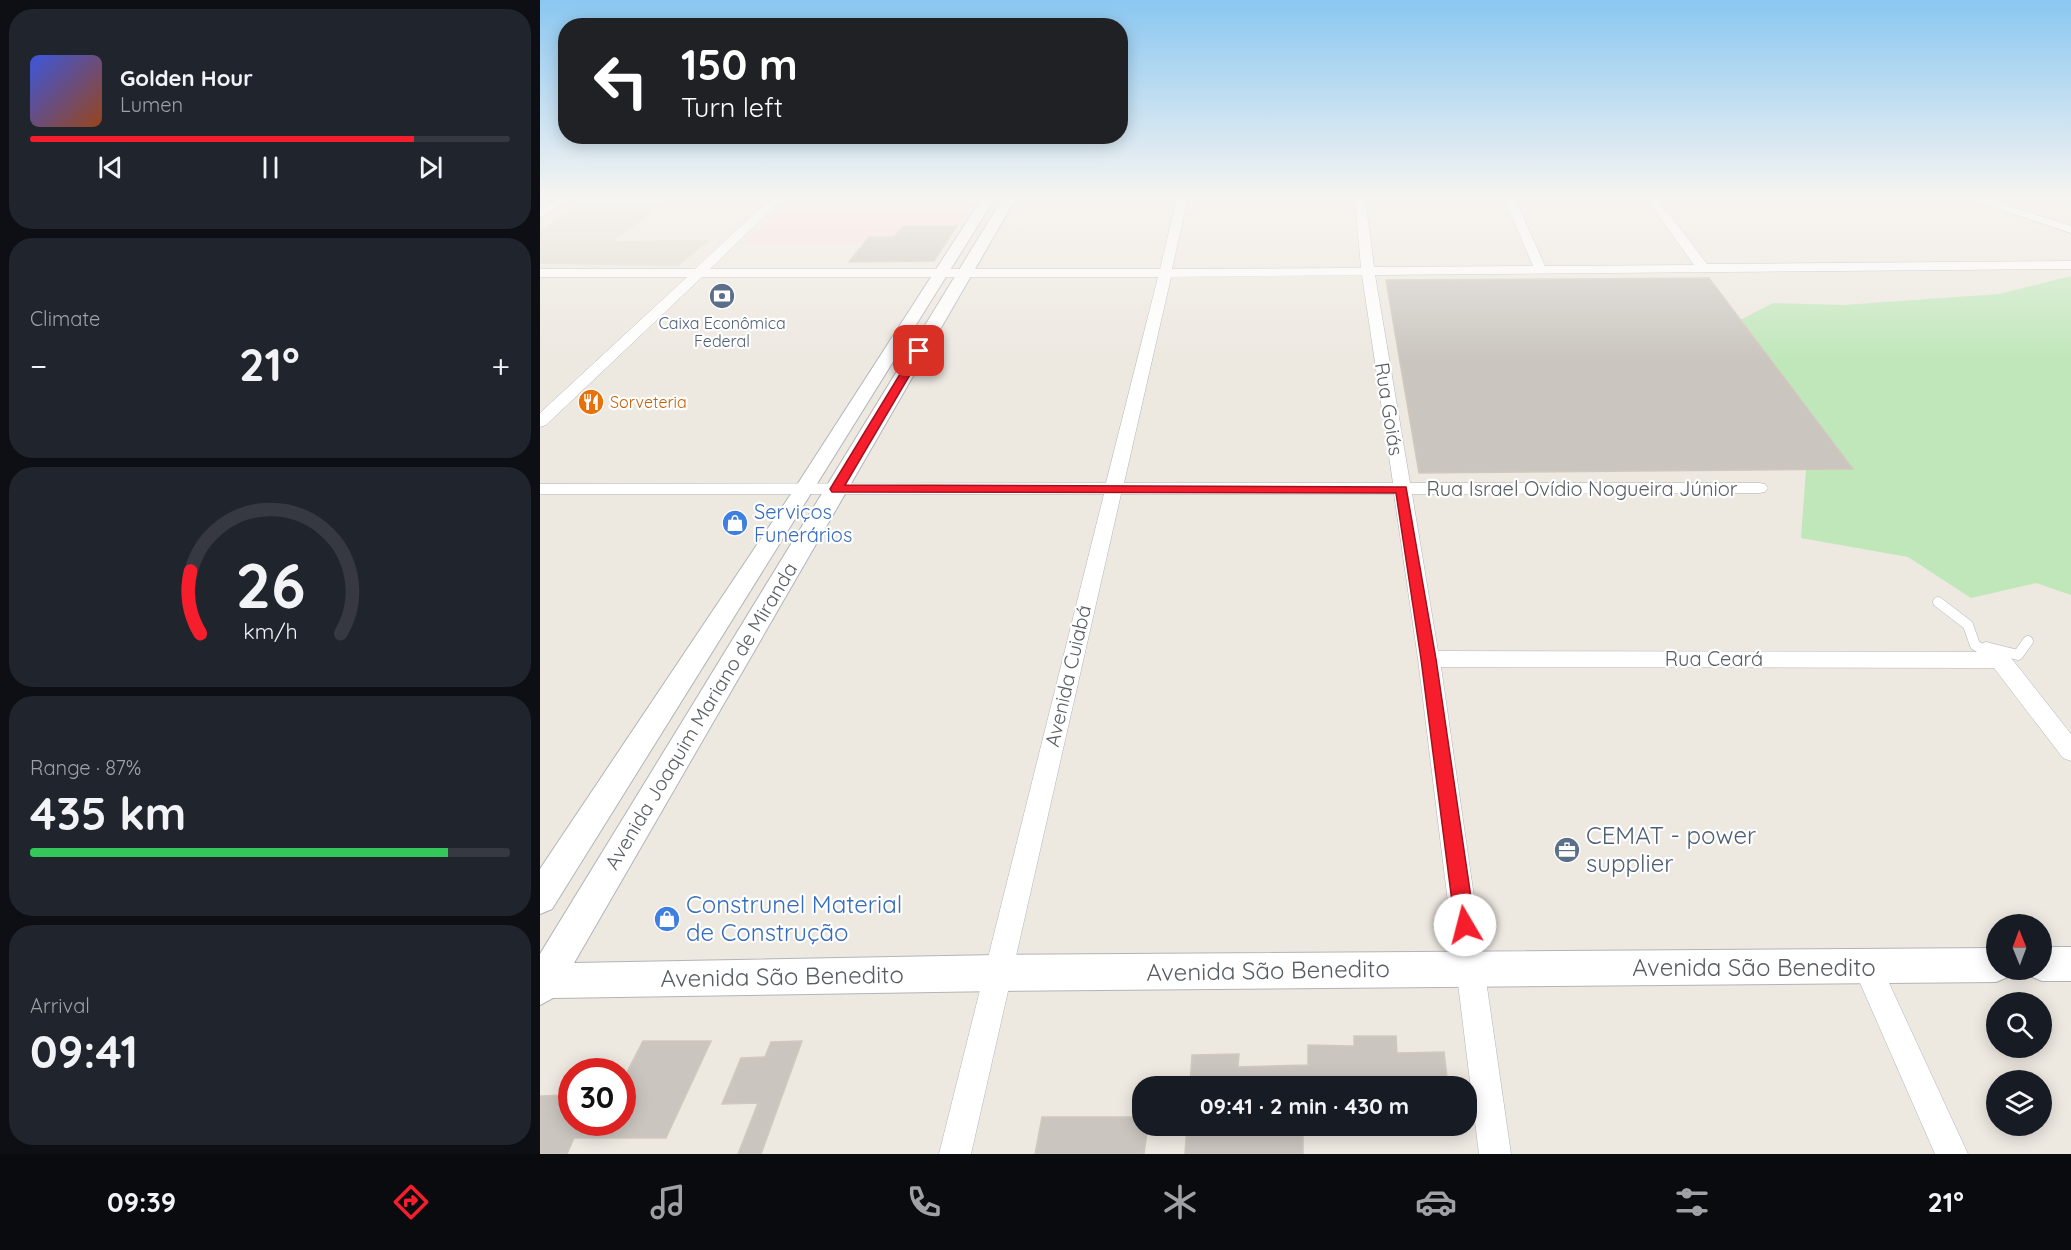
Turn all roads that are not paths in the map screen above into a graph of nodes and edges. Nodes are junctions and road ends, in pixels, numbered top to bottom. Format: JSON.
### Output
{"nodes":[{"id":1,"x":720,"y":252,"type":"edge"},
{"id":2,"x":957,"y":252,"type":"edge"},
{"id":3,"x":975,"y":252,"type":"edge"},
{"id":4,"x":1170,"y":252,"type":"edge"},
{"id":5,"x":1366,"y":252,"type":"edge"},
{"id":6,"x":1533,"y":252,"type":"edge"},
{"id":7,"x":1691,"y":252,"type":"edge"},
{"id":8,"x":2071,"y":265,"type":"edge"},
{"id":9,"x":1703,"y":268,"type":"junction"},
{"id":10,"x":1541,"y":270,"type":"junction"},
{"id":11,"x":1368,"y":271,"type":"junction"},
{"id":12,"x":941,"y":272,"type":"junction"},
{"id":13,"x":966,"y":272,"type":"junction"},
{"id":14,"x":540,"y":273,"type":"edge"},
{"id":15,"x":697,"y":273,"type":"junction"},
{"id":16,"x":1165,"y":273,"type":"junction"},
{"id":17,"x":540,"y":422,"type":"edge"},
{"id":18,"x":1760,"y":488,"type":"dead end"},
{"id":19,"x":540,"y":489,"type":"edge"},
{"id":20,"x":805,"y":489,"type":"junction"},
{"id":21,"x":837,"y":489,"type":"junction"},
{"id":22,"x":1112,"y":489,"type":"junction"},
{"id":23,"x":1402,"y":489,"type":"junction"},
{"id":24,"x":1938,"y":602,"type":"dead end"},
{"id":25,"x":2028,"y":641,"type":"dead end"},
{"id":26,"x":1975,"y":645,"type":"junction"},
{"id":27,"x":1429,"y":659,"type":"junction"},
{"id":28,"x":2000,"y":660,"type":"junction"},
{"id":29,"x":716,"y":692,"type":"junction"},
{"id":30,"x":673,"y":693,"type":"junction"},
{"id":31,"x":2071,"y":751,"type":"edge"},
{"id":32,"x":540,"y":898,"type":"edge"},
{"id":33,"x":2052,"y":964,"type":"edge"},
{"id":34,"x":2071,"y":964,"type":"edge"},
{"id":35,"x":1986,"y":965,"type":"edge"},
{"id":36,"x":1867,"y":967,"type":"junction"},
{"id":37,"x":1471,"y":969,"type":"junction"},
{"id":38,"x":998,"y":973,"type":"junction"},
{"id":39,"x":541,"y":983,"type":"edge"},
{"id":40,"x":955,"y":1154,"type":"edge"},
{"id":41,"x":1495,"y":1154,"type":"edge"},
{"id":42,"x":1952,"y":1154,"type":"edge"}],
"edges":[{"from":1,"to":15,"type":"street"},
{"from":2,"to":12,"type":"street","name":"Avenida Joaquim Mariano de Miranda"},
{"from":3,"to":13,"type":"street","name":"Avenida Joaquim Mariano de Miranda"},
{"from":4,"to":16,"type":"street","name":"Avenida Cuiabá"},
{"from":5,"to":11,"type":"street","name":"Rua Goiás"},
{"from":6,"to":10,"type":"street"},
{"from":7,"to":9,"type":"street"},
{"from":8,"to":9,"type":"street"},
{"from":9,"to":10,"type":"street"},
{"from":10,"to":11,"type":"street"},
{"from":11,"to":16,"type":"street"},
{"from":11,"to":23,"type":"street","name":"Rua Goiás"},
{"from":12,"to":13,"type":"street"},
{"from":12,"to":15,"type":"street"},
{"from":12,"to":20,"type":"street","name":"Avenida Joaquim Mariano de Miranda"},
{"from":13,"to":16,"type":"street"},
{"from":13,"to":21,"type":"street","name":"Avenida Joaquim Mariano de Miranda"},
{"from":14,"to":15,"type":"street"},
{"from":15,"to":17,"type":"street"},
{"from":16,"to":22,"type":"street","name":"Avenida Cuiabá"},
{"from":18,"to":23,"type":"street","name":"Rua Israel Ovídio Nogueira Júnior"},
{"from":19,"to":20,"type":"street","name":"Rua Israel Ovídio Nogueira Júnior"},
{"from":20,"to":21,"type":"street","name":"Rua Israel Ovídio Nogueira Júnior"},
{"from":20,"to":30,"type":"street","name":"Avenida Joaquim Mariano de Miranda"},
{"from":21,"to":22,"type":"street","name":"Rua Israel Ovídio Nogueira Júnior"},
{"from":21,"to":29,"type":"street","name":"Avenida Joaquim Mariano de Miranda"},
{"from":22,"to":23,"type":"street","name":"Rua Israel Ovídio Nogueira Júnior"},
{"from":22,"to":38,"type":"street","name":"Avenida Cuiabá"},
{"from":23,"to":27,"type":"street","name":"Rua Goiás"},
{"from":24,"to":26,"type":"lane"},
{"from":25,"to":26,"type":"lane"},
{"from":26,"to":28,"type":"lane"},
{"from":27,"to":28,"type":"street","name":"Rua Ceará"},
{"from":27,"to":37,"type":"street","name":"Rua Goiás"},
{"from":28,"to":31,"type":"street"},
{"from":29,"to":30,"type":"street"},
{"from":29,"to":39,"type":"street","name":"Avenida Joaquim Mariano de Miranda"},
{"from":30,"to":32,"type":"street","name":"Avenida Joaquim Mariano de Miranda"},
{"from":33,"to":34,"type":"street"},
{"from":35,"to":36,"type":"street","name":"Avenida São Benedito"},
{"from":36,"to":37,"type":"street","name":"Avenida São Benedito"},
{"from":36,"to":42,"type":"street"},
{"from":37,"to":38,"type":"street","name":"Avenida São Benedito"},
{"from":37,"to":41,"type":"street","name":"Rua Goiás"},
{"from":38,"to":39,"type":"street","name":"Avenida São Benedito"},
{"from":38,"to":40,"type":"street","name":"Avenida Cuiabá"}]}
